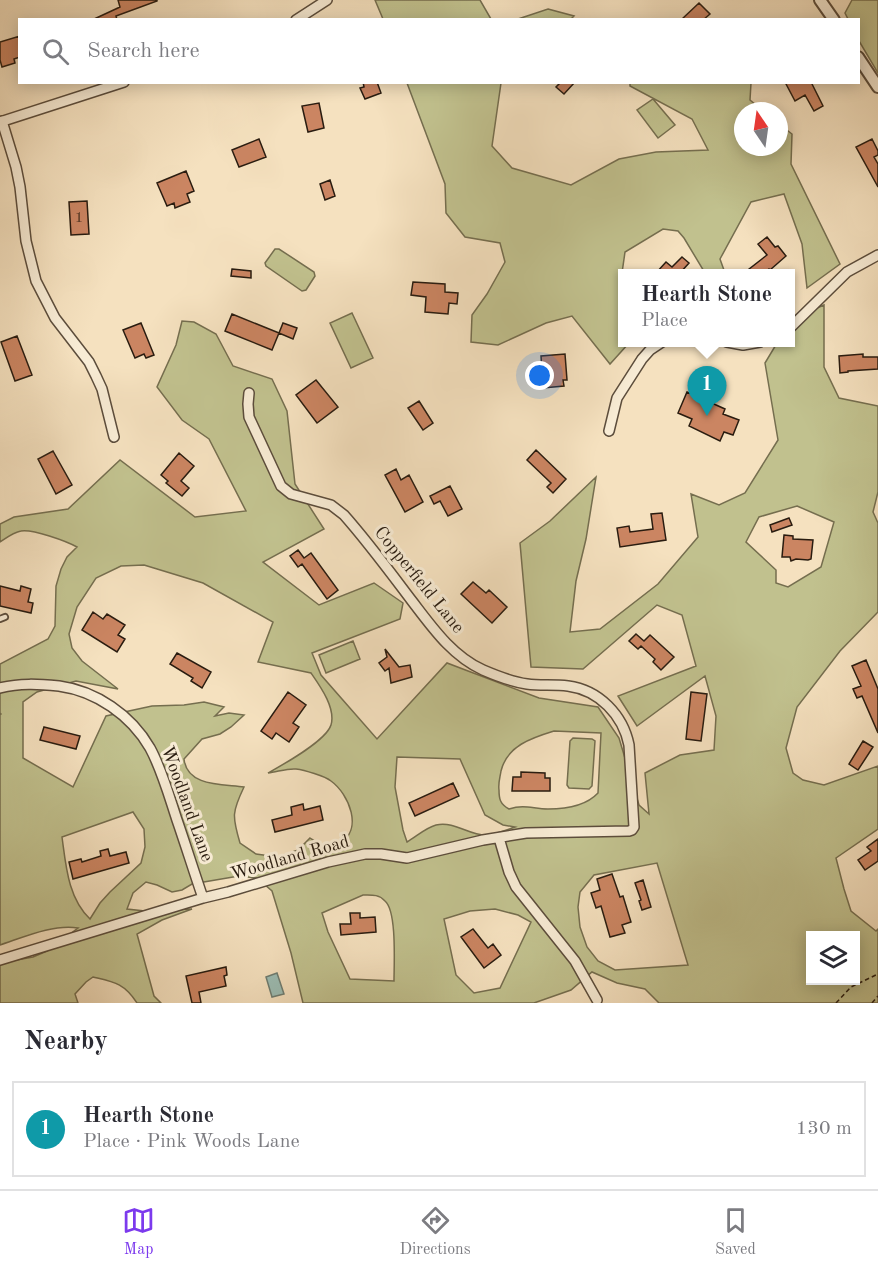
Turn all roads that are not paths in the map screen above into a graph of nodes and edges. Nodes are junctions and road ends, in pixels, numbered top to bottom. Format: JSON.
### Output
{"nodes":[{"id":1,"x":327,"y":0,"type":"edge"},
{"id":2,"x":820,"y":0,"type":"edge"},
{"id":3,"x":299,"y":18,"type":"edge"},
{"id":4,"x":833,"y":18,"type":"edge"},
{"id":5,"x":860,"y":60,"type":"edge"},
{"id":6,"x":118,"y":84,"type":"edge"},
{"id":7,"x":878,"y":87,"type":"edge"},
{"id":8,"x":1,"y":121,"type":"edge"},
{"id":9,"x":878,"y":255,"type":"edge"},
{"id":10,"x":795,"y":323,"type":"edge"},
{"id":11,"x":654,"y":347,"type":"edge"},
{"id":12,"x":249,"y":393,"type":"dead end"},
{"id":13,"x":609,"y":431,"type":"dead end"},
{"id":14,"x":114,"y":437,"type":"dead end"},
{"id":15,"x":0,"y":688,"type":"edge"},
{"id":16,"x":632,"y":830,"type":"joint"},
{"id":17,"x":500,"y":838,"type":"junction"},
{"id":18,"x":203,"y":898,"type":"junction"},
{"id":19,"x":0,"y":960,"type":"edge"},
{"id":20,"x":597,"y":1000,"type":"dead end"}],
"edges":[{"from":1,"to":3,"type":"street"},
{"from":2,"to":4,"type":"street"},
{"from":5,"to":7,"type":"street"},
{"from":6,"to":8,"type":"street"},
{"from":8,"to":14,"type":"street"},
{"from":9,"to":10,"type":"street"},
{"from":11,"to":13,"type":"street"},
{"from":12,"to":16,"type":"street","name":"Copperfield Lane"},
{"from":15,"to":18,"type":"street","name":"Woodland Lane"},
{"from":16,"to":17,"type":"street","name":"Woodland Road"},
{"from":17,"to":18,"type":"street","name":"Woodland Road"},
{"from":17,"to":20,"type":"street"},
{"from":18,"to":19,"type":"street","name":"Woodland Road"}]}
